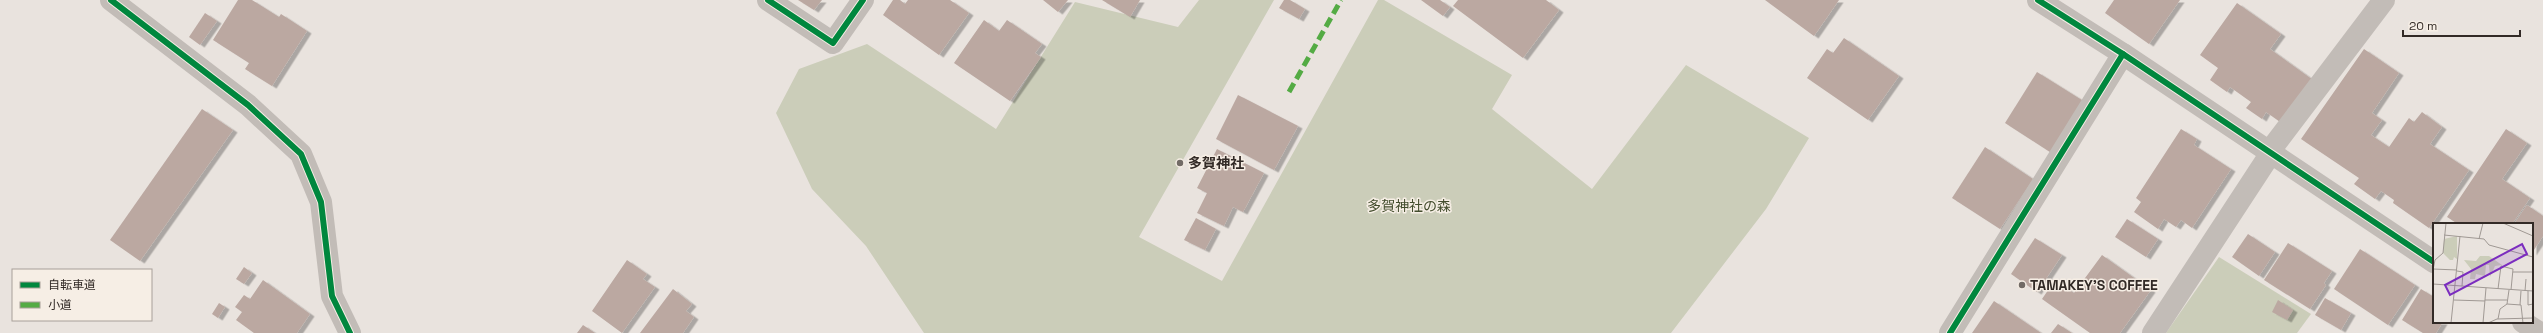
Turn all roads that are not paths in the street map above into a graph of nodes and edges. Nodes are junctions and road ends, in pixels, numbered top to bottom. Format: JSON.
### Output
{"nodes":[{"id":1,"x":112,"y":0,"type":"edge"},
{"id":2,"x":768,"y":0,"type":"edge"},
{"id":3,"x":863,"y":0,"type":"edge"},
{"id":4,"x":2038,"y":0,"type":"edge"},
{"id":5,"x":2384,"y":0,"type":"edge"},
{"id":6,"x":2124,"y":54,"type":"junction"},
{"id":7,"x":2270,"y":152,"type":"junction"},
{"id":8,"x":2433,"y":261,"type":"edge"},
{"id":9,"x":2525,"y":323,"type":"edge"},
{"id":10,"x":350,"y":333,"type":"edge"},
{"id":11,"x":1950,"y":333,"type":"edge"},
{"id":12,"x":2153,"y":333,"type":"edge"},
{"id":13,"x":2540,"y":333,"type":"edge"}],
"edges":[{"from":1,"to":10,"type":"street"},
{"from":2,"to":3,"type":"street"},
{"from":4,"to":6,"type":"street"},
{"from":5,"to":7,"type":"street"},
{"from":6,"to":7,"type":"street"},
{"from":6,"to":11,"type":"street"},
{"from":7,"to":8,"type":"street"},
{"from":7,"to":12,"type":"street"},
{"from":9,"to":13,"type":"street"}]}
